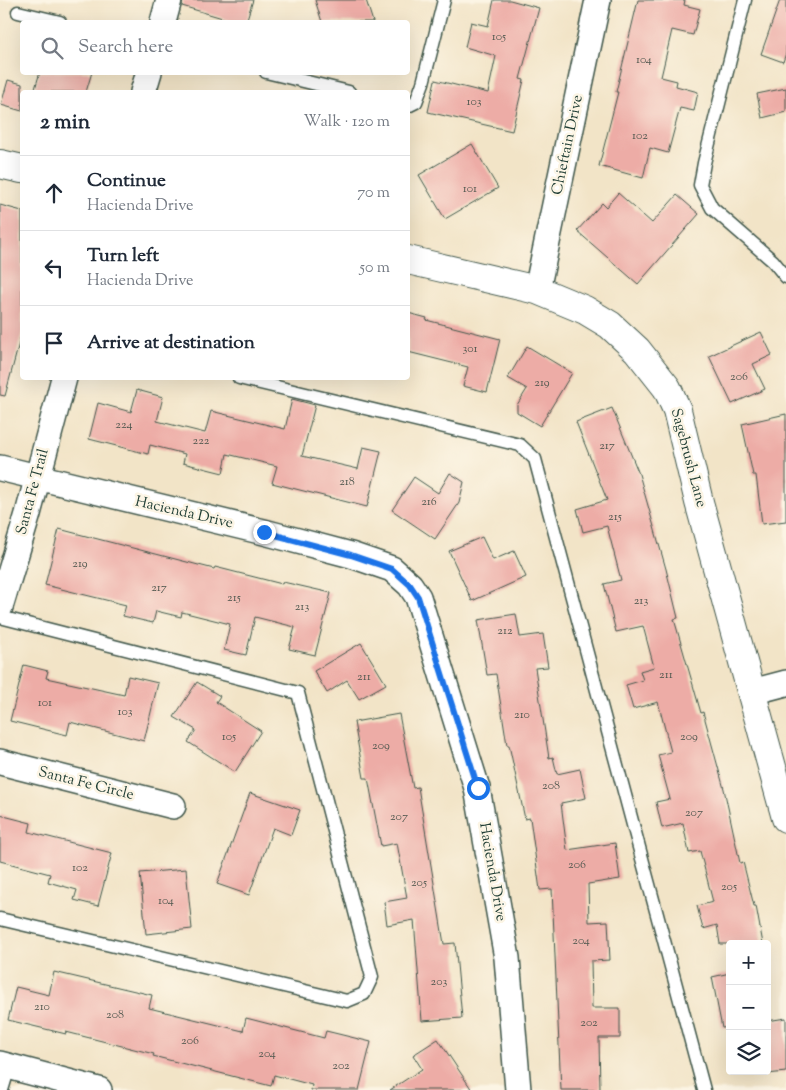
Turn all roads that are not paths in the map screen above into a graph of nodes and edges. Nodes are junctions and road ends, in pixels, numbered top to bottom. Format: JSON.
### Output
{"nodes":[{"id":1,"x":169,"y":0,"type":"edge"},
{"id":2,"x":444,"y":0,"type":"edge"},
{"id":3,"x":598,"y":0,"type":"edge"},
{"id":4,"x":745,"y":0,"type":"edge"},
{"id":5,"x":18,"y":12,"type":"dead end"},
{"id":6,"x":52,"y":20,"type":"edge"},
{"id":7,"x":164,"y":20,"type":"edge"},
{"id":8,"x":148,"y":75,"type":"edge"},
{"id":9,"x":278,"y":75,"type":"edge"},
{"id":10,"x":144,"y":90,"type":"edge"},
{"id":11,"x":341,"y":90,"type":"edge"},
{"id":12,"x":410,"y":105,"type":"edge"},
{"id":13,"x":0,"y":164,"type":"edge"},
{"id":14,"x":20,"y":169,"type":"edge"},
{"id":15,"x":410,"y":260,"type":"edge"},
{"id":16,"x":786,"y":277,"type":"edge"},
{"id":17,"x":537,"y":290,"type":"junction"},
{"id":18,"x":63,"y":380,"type":"edge"},
{"id":19,"x":247,"y":380,"type":"edge"},
{"id":20,"x":0,"y":468,"type":"edge"},
{"id":21,"x":37,"y":477,"type":"junction"},
{"id":22,"x":0,"y":607,"type":"edge"},
{"id":23,"x":0,"y":617,"type":"edge"},
{"id":24,"x":786,"y":683,"type":"edge"},
{"id":25,"x":752,"y":692,"type":"junction"},
{"id":26,"x":0,"y":762,"type":"edge"},
{"id":27,"x":173,"y":806,"type":"dead end"},
{"id":28,"x":786,"y":818,"type":"edge"},
{"id":29,"x":0,"y":919,"type":"edge"},
{"id":30,"x":4,"y":1065,"type":"edge"},
{"id":31,"x":2,"y":1090,"type":"edge"},
{"id":32,"x":99,"y":1090,"type":"edge"},
{"id":33,"x":518,"y":1090,"type":"edge"},
{"id":34,"x":704,"y":1090,"type":"edge"}],
"edges":[{"from":1,"to":7,"type":"street"},
{"from":2,"to":12,"type":"lane"},
{"from":3,"to":17,"type":"street","name":"Chieftain Drive"},
{"from":4,"to":16,"type":"lane"},
{"from":5,"to":6,"type":"lane"},
{"from":8,"to":10,"type":"street"},
{"from":9,"to":11,"type":"lane"},
{"from":13,"to":14,"type":"street"},
{"from":15,"to":17,"type":"street","name":"Sagebrush Lane"},
{"from":17,"to":25,"type":"street","name":"Sagebrush Lane"},
{"from":18,"to":21,"type":"street","name":"Santa Fe Trail"},
{"from":19,"to":34,"type":"lane"},
{"from":20,"to":21,"type":"street","name":"Hacienda Drive"},
{"from":21,"to":22,"type":"street","name":"Santa Fe Trail"},
{"from":21,"to":33,"type":"street","name":"Hacienda Drive"},
{"from":23,"to":29,"type":"lane"},
{"from":24,"to":25,"type":"street"},
{"from":25,"to":28,"type":"street","name":"Sagebrush Lane"},
{"from":26,"to":27,"type":"street","name":"Santa Fe Circle"},
{"from":30,"to":31,"type":"lane"},
{"from":30,"to":32,"type":"street"}]}
